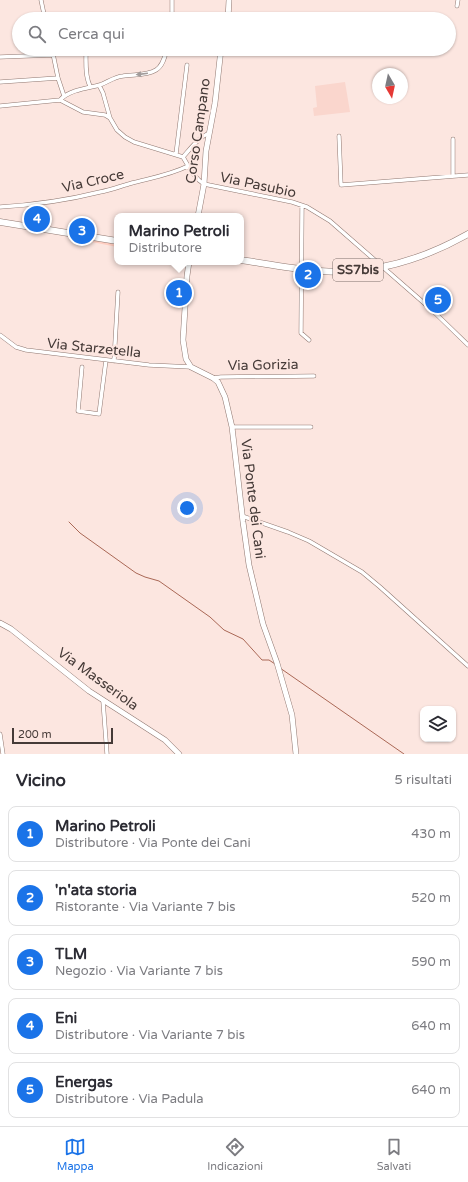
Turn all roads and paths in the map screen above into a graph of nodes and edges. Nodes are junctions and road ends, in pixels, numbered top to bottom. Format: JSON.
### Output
{"nodes":[{"id":1,"x":41,"y":0,"type":"edge"},
{"id":2,"x":172,"y":0,"type":"edge"},
{"id":3,"x":229,"y":0,"type":"edge"},
{"id":4,"x":458,"y":0,"type":"edge"},
{"id":5,"x":458,"y":6,"type":"dead end"},
{"id":6,"x":44,"y":12,"type":"edge"},
{"id":7,"x":172,"y":12,"type":"edge"},
{"id":8,"x":228,"y":12,"type":"edge"},
{"id":9,"x":26,"y":56,"type":"edge"},
{"id":10,"x":53,"y":56,"type":"edge"},
{"id":11,"x":86,"y":56,"type":"edge"},
{"id":12,"x":165,"y":56,"type":"edge"},
{"id":13,"x":220,"y":56,"type":"edge"},
{"id":14,"x":0,"y":57,"type":"edge"},
{"id":15,"x":187,"y":65,"type":"dead end"},
{"id":16,"x":58,"y":78,"type":"junction"},
{"id":17,"x":0,"y":82,"type":"edge"},
{"id":18,"x":98,"y":85,"type":"junction"},
{"id":19,"x":90,"y":86,"type":"junction"},
{"id":20,"x":64,"y":96,"type":"junction"},
{"id":21,"x":60,"y":100,"type":"junction"},
{"id":22,"x":0,"y":106,"type":"edge"},
{"id":23,"x":110,"y":118,"type":"junction"},
{"id":24,"x":209,"y":133,"type":"junction"},
{"id":25,"x":339,"y":136,"type":"dead end"},
{"id":26,"x":453,"y":139,"type":"dead end"},
{"id":27,"x":176,"y":154,"type":"junction"},
{"id":28,"x":184,"y":157,"type":"junction"},
{"id":29,"x":188,"y":166,"type":"junction"},
{"id":30,"x":468,"y":175,"type":"edge"},
{"id":31,"x":453,"y":176,"type":"junction"},
{"id":32,"x":204,"y":184,"type":"junction"},
{"id":33,"x":302,"y":206,"type":"junction"},
{"id":34,"x":0,"y":207,"type":"edge"},
{"id":35,"x":199,"y":213,"type":"edge"},
{"id":36,"x":0,"y":222,"type":"edge"},
{"id":37,"x":468,"y":234,"type":"edge"},
{"id":38,"x":114,"y":241,"type":"edge"},
{"id":39,"x":244,"y":260,"type":"edge"},
{"id":40,"x":189,"y":265,"type":"edge"},
{"id":41,"x":383,"y":267,"type":"junction"},
{"id":42,"x":302,"y":270,"type":"junction"},
{"id":43,"x":118,"y":292,"type":"dead end"},
{"id":44,"x":0,"y":335,"type":"edge"},
{"id":45,"x":309,"y":340,"type":"dead end"},
{"id":46,"x":468,"y":345,"type":"edge"},
{"id":47,"x":83,"y":357,"type":"junction"},
{"id":48,"x":106,"y":360,"type":"junction"},
{"id":49,"x":114,"y":361,"type":"junction"},
{"id":50,"x":191,"y":367,"type":"junction"},
{"id":51,"x":314,"y":376,"type":"dead end"},
{"id":52,"x":213,"y":378,"type":"junction"},
{"id":53,"x":232,"y":427,"type":"junction"},
{"id":54,"x":311,"y":427,"type":"dead end"},
{"id":55,"x":242,"y":516,"type":"junction"},
{"id":56,"x":1,"y":624,"type":"edge"},
{"id":57,"x":468,"y":666,"type":"edge"},
{"id":58,"x":103,"y":701,"type":"junction"},
{"id":59,"x":0,"y":734,"type":"edge"},
{"id":60,"x":1,"y":746,"type":"edge"},
{"id":61,"x":3,"y":754,"type":"edge"},
{"id":62,"x":107,"y":754,"type":"edge"},
{"id":63,"x":179,"y":754,"type":"edge"},
{"id":64,"x":296,"y":754,"type":"edge"}],
"edges":[{"from":1,"to":6,"type":"street"},
{"from":2,"to":7,"type":"street"},
{"from":3,"to":8,"type":"street"},
{"from":4,"to":5,"type":"street"},
{"from":9,"to":14,"type":"street"},
{"from":10,"to":16,"type":"street"},
{"from":11,"to":19,"type":"street"},
{"from":12,"to":18,"type":"street","one_way":true},
{"from":13,"to":24,"type":"street","name":"Corso Campano"},
{"from":15,"to":27,"type":"street"},
{"from":16,"to":17,"type":"street"},
{"from":16,"to":20,"type":"street"},
{"from":18,"to":19,"type":"street"},
{"from":18,"to":23,"type":"street"},
{"from":19,"to":20,"type":"street"},
{"from":20,"to":21,"type":"street"},
{"from":21,"to":22,"type":"street"},
{"from":21,"to":23,"type":"street"},
{"from":23,"to":27,"type":"street"},
{"from":24,"to":28,"type":"street"},
{"from":24,"to":32,"type":"street","name":"Corso Campano"},
{"from":25,"to":31,"type":"street"},
{"from":26,"to":31,"type":"street"},
{"from":27,"to":28,"type":"street"},
{"from":28,"to":29,"type":"street"},
{"from":29,"to":32,"type":"street"},
{"from":29,"to":34,"type":"street","name":"Via Croce"},
{"from":30,"to":31,"type":"street"},
{"from":32,"to":33,"type":"street","name":"Via Pasubio"},
{"from":32,"to":35,"type":"street","name":"Corso Campano"},
{"from":33,"to":41,"type":"street","name":"Via Pasubio"},
{"from":33,"to":42,"type":"street"},
{"from":36,"to":38,"type":"main road"},
{"from":37,"to":41,"type":"main road","number":"SS7bis"},
{"from":39,"to":42,"type":"main road","number":"SS7bis"},
{"from":40,"to":50,"type":"street"},
{"from":41,"to":42,"type":"main road","number":"SS7bis"},
{"from":41,"to":46,"type":"street","name":"Via Pasubio"},
{"from":42,"to":45,"type":"street"},
{"from":43,"to":49,"type":"street"},
{"from":44,"to":47,"type":"street","name":"Via Starzetella"},
{"from":47,"to":48,"type":"street","name":"Via Starzetella"},
{"from":47,"to":48,"type":"street"},
{"from":48,"to":49,"type":"street","name":"Via Starzetella"},
{"from":49,"to":50,"type":"street","name":"Via Starzetella"},
{"from":50,"to":52,"type":"street","name":"Via Ponte dei Cani"},
{"from":51,"to":52,"type":"street","name":"Via Gorizia"},
{"from":52,"to":53,"type":"street","name":"Via Ponte dei Cani"},
{"from":53,"to":54,"type":"street"},
{"from":53,"to":55,"type":"street","name":"Via Ponte dei Cani"},
{"from":55,"to":57,"type":"street"},
{"from":55,"to":64,"type":"street","name":"Via Ponte dei Cani"},
{"from":56,"to":58,"type":"street","name":"Via Masseriola"},
{"from":58,"to":62,"type":"street"},
{"from":58,"to":63,"type":"street","name":"Via Masseriola"},
{"from":59,"to":60,"type":"street"},
{"from":60,"to":61,"type":"street"}]}
